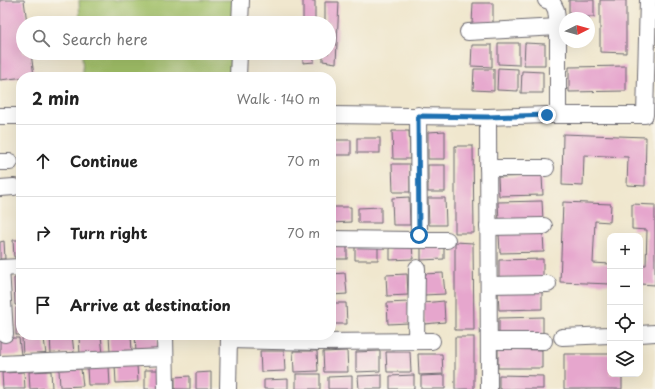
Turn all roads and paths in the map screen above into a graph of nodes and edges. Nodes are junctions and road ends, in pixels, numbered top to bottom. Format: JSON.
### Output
{"nodes":[{"id":1,"x":241,"y":0,"type":"edge"},
{"id":2,"x":546,"y":0,"type":"edge"},
{"id":3,"x":648,"y":0,"type":"edge"},
{"id":4,"x":240,"y":16,"type":"edge"},
{"id":5,"x":558,"y":27,"type":"junction"},
{"id":6,"x":468,"y":32,"type":"dead end"},
{"id":7,"x":239,"y":60,"type":"edge"},
{"id":8,"x":238,"y":72,"type":"edge"},
{"id":9,"x":336,"y":115,"type":"edge"},
{"id":10,"x":558,"y":115,"type":"junction"},
{"id":11,"x":650,"y":115,"type":"edge"},
{"id":12,"x":0,"y":116,"type":"edge"},
{"id":13,"x":16,"y":116,"type":"edge"},
{"id":14,"x":418,"y":116,"type":"junction"},
{"id":15,"x":488,"y":117,"type":"junction"},
{"id":16,"x":488,"y":168,"type":"junction"},
{"id":17,"x":546,"y":168,"type":"dead end"},
{"id":18,"x":544,"y":226,"type":"dead end"},
{"id":19,"x":488,"y":227,"type":"junction"},
{"id":20,"x":336,"y":239,"type":"edge"},
{"id":21,"x":414,"y":240,"type":"junction"},
{"id":22,"x":447,"y":240,"type":"dead end"},
{"id":23,"x":16,"y":267,"type":"edge"},
{"id":24,"x":0,"y":268,"type":"edge"},
{"id":25,"x":418,"y":268,"type":"dead end"},
{"id":26,"x":548,"y":284,"type":"dead end"},
{"id":27,"x":489,"y":285,"type":"junction"},
{"id":28,"x":655,"y":333,"type":"edge"},
{"id":29,"x":5,"y":334,"type":"dead end"},
{"id":30,"x":643,"y":334,"type":"edge"},
{"id":31,"x":607,"y":335,"type":"edge"},
{"id":32,"x":562,"y":337,"type":"dead end"},
{"id":33,"x":336,"y":338,"type":"edge"},
{"id":34,"x":165,"y":340,"type":"edge"},
{"id":35,"x":229,"y":340,"type":"edge"},
{"id":36,"x":416,"y":341,"type":"junction"},
{"id":37,"x":432,"y":341,"type":"dead end"},
{"id":38,"x":489,"y":341,"type":"junction"},
{"id":39,"x":544,"y":341,"type":"dead end"},
{"id":40,"x":166,"y":357,"type":"junction"},
{"id":41,"x":0,"y":364,"type":"edge"},
{"id":42,"x":166,"y":389,"type":"edge"},
{"id":43,"x":228,"y":389,"type":"edge"},
{"id":44,"x":489,"y":389,"type":"edge"}],
"edges":[{"from":1,"to":4,"type":"street"},
{"from":2,"to":5,"type":"street"},
{"from":3,"to":11,"type":"street"},
{"from":5,"to":6,"type":"street"},
{"from":5,"to":10,"type":"street"},
{"from":7,"to":8,"type":"street"},
{"from":9,"to":14,"type":"street"},
{"from":10,"to":11,"type":"street"},
{"from":10,"to":15,"type":"street"},
{"from":12,"to":13,"type":"street"},
{"from":14,"to":15,"type":"street"},
{"from":14,"to":21,"type":"street"},
{"from":15,"to":16,"type":"street"},
{"from":16,"to":17,"type":"street"},
{"from":16,"to":19,"type":"street"},
{"from":18,"to":19,"type":"street"},
{"from":19,"to":27,"type":"street"},
{"from":20,"to":21,"type":"street"},
{"from":21,"to":22,"type":"street"},
{"from":23,"to":24,"type":"street"},
{"from":24,"to":29,"type":"street"},
{"from":25,"to":36,"type":"street"},
{"from":26,"to":27,"type":"street"},
{"from":27,"to":38,"type":"street"},
{"from":28,"to":30,"type":"street"},
{"from":31,"to":32,"type":"street"},
{"from":33,"to":36,"type":"street"},
{"from":34,"to":40,"type":"street"},
{"from":35,"to":43,"type":"street"},
{"from":36,"to":37,"type":"street"},
{"from":38,"to":39,"type":"street"},
{"from":38,"to":44,"type":"street"},
{"from":40,"to":41,"type":"street"},
{"from":40,"to":42,"type":"street"}]}
